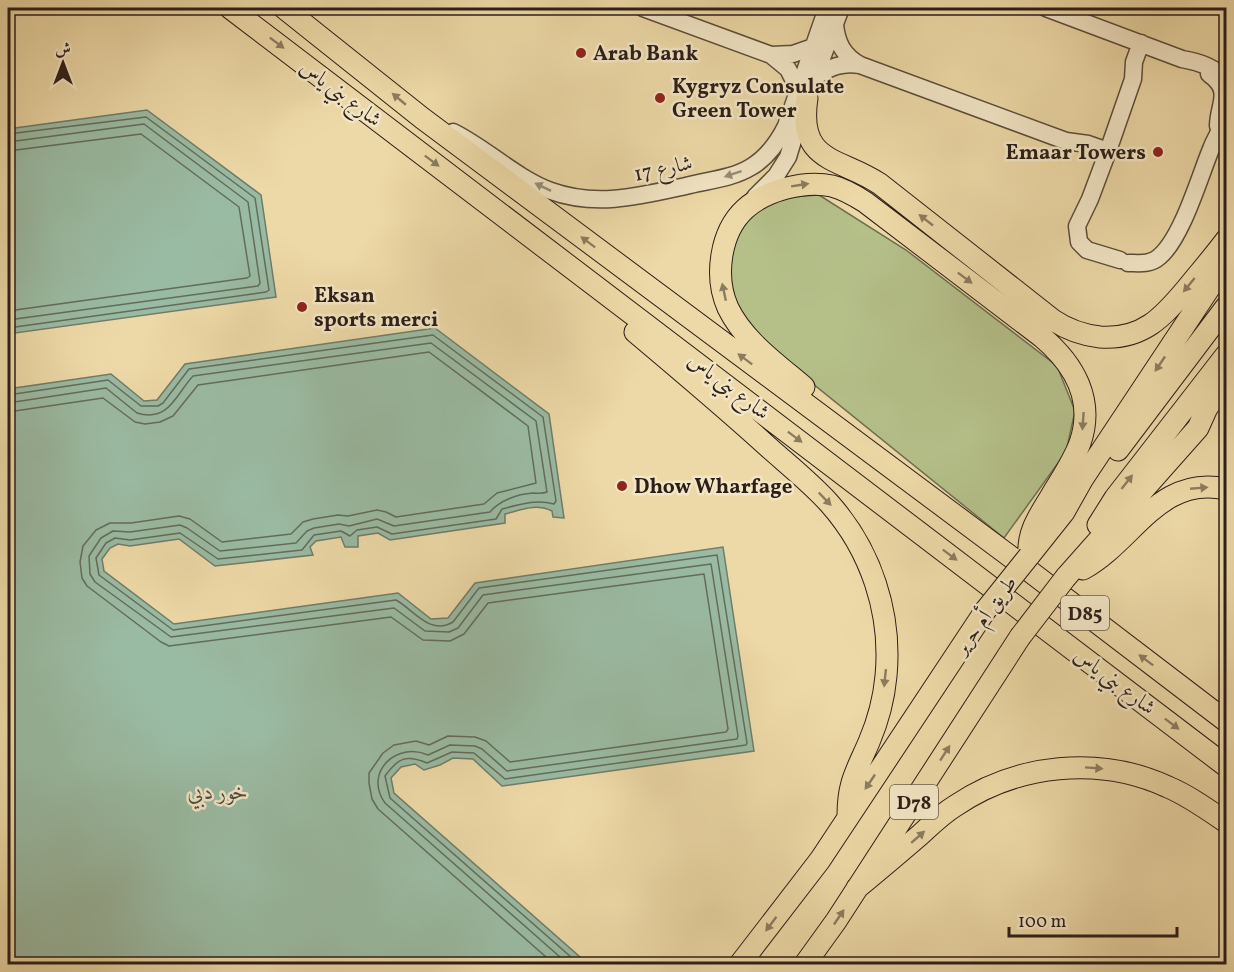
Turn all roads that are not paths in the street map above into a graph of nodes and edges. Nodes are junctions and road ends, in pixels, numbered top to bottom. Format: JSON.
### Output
{"nodes":[{"id":1,"x":230,"y":8,"type":"edge"},
{"id":2,"x":284,"y":8,"type":"edge"},
{"id":3,"x":640,"y":8,"type":"edge"},
{"id":4,"x":827,"y":8,"type":"edge"},
{"id":5,"x":841,"y":8,"type":"edge"},
{"id":6,"x":1046,"y":8,"type":"edge"},
{"id":7,"x":835,"y":25,"type":"junction"},
{"id":8,"x":1146,"y":45,"type":"junction"},
{"id":9,"x":813,"y":47,"type":"junction"},
{"id":10,"x":771,"y":55,"type":"junction"},
{"id":11,"x":1182,"y":59,"type":"junction"},
{"id":12,"x":860,"y":65,"type":"junction"},
{"id":13,"x":815,"y":77,"type":"junction"},
{"id":14,"x":1227,"y":81,"type":"edge"},
{"id":15,"x":803,"y":93,"type":"junction"},
{"id":16,"x":1227,"y":116,"type":"edge"},
{"id":17,"x":422,"y":118,"type":"junction"},
{"id":18,"x":1217,"y":134,"type":"junction"},
{"id":19,"x":1106,"y":157,"type":"junction"},
{"id":20,"x":746,"y":207,"type":"junction"},
{"id":21,"x":1227,"y":240,"type":"edge"},
{"id":22,"x":565,"y":261,"type":"junction"},
{"id":23,"x":1227,"y":262,"type":"edge"},
{"id":24,"x":1227,"y":307,"type":"edge"},
{"id":25,"x":1227,"y":355,"type":"edge"},
{"id":26,"x":1227,"y":382,"type":"edge"},
{"id":27,"x":1227,"y":402,"type":"edge"},
{"id":28,"x":1198,"y":428,"type":"junction"},
{"id":29,"x":1227,"y":489,"type":"edge"},
{"id":30,"x":943,"y":507,"type":"junction"},
{"id":31,"x":1064,"y":512,"type":"junction"},
{"id":32,"x":1089,"y":551,"type":"junction"},
{"id":33,"x":1029,"y":556,"type":"junction"},
{"id":34,"x":1066,"y":577,"type":"junction"},
{"id":35,"x":1225,"y":719,"type":"edge"},
{"id":36,"x":1227,"y":766,"type":"edge"},
{"id":37,"x":848,"y":815,"type":"junction"},
{"id":38,"x":1227,"y":822,"type":"edge"},
{"id":39,"x":857,"y":888,"type":"junction"},
{"id":40,"x":740,"y":964,"type":"edge"},
{"id":41,"x":805,"y":964,"type":"edge"}],
"edges":[{"from":1,"to":22,"type":"main road","name":"شارع بني ياس","number":"D85","one_way":true},
{"from":17,"to":2,"type":"main road","name":"شارع بني ياس","number":"D85","one_way":true},
{"from":3,"to":10,"type":"street"},
{"from":4,"to":9,"type":"street","name":"شارع 17"},
{"from":5,"to":7,"type":"street","name":"شارع 17"},
{"from":6,"to":8,"type":"street"},
{"from":7,"to":12,"type":"street"},
{"from":7,"to":13,"type":"street","name":"شارع 17"},
{"from":8,"to":11,"type":"street"},
{"from":8,"to":19,"type":"street"},
{"from":9,"to":10,"type":"street"},
{"from":9,"to":15,"type":"street","name":"شارع 17"},
{"from":10,"to":15,"type":"street"},
{"from":11,"to":14,"type":"street"},
{"from":11,"to":18,"type":"street"},
{"from":12,"to":13,"type":"street"},
{"from":12,"to":19,"type":"street"},
{"from":13,"to":15,"type":"street","name":"شارع 17"},
{"from":15,"to":17,"type":"street","name":"شارع 17","one_way":true},
{"from":15,"to":20,"type":"street","name":"شارع 17"},
{"from":21,"to":15,"type":"main road","one_way":true},
{"from":16,"to":18,"type":"street"},
{"from":30,"to":17,"type":"main road","name":"شارع بني ياس","number":"D85","one_way":true},
{"from":18,"to":19,"type":"street"},
{"from":30,"to":20,"type":"main road","one_way":true},
{"from":20,"to":33,"type":"main road","one_way":true},
{"from":22,"to":36,"type":"main road","name":"شارع بني ياس","number":"D85","one_way":true},
{"from":22,"to":37,"type":"main road","one_way":true},
{"from":23,"to":31,"type":"main road","name":"طريق أم حرير","number":"D78","one_way":true},
{"from":24,"to":31,"type":"main road"},
{"from":32,"to":25,"type":"main road","one_way":true},
{"from":26,"to":28,"type":"main road","name":"طريق أم حرير","number":"D78"},
{"from":27,"to":28,"type":"main road"},
{"from":28,"to":32,"type":"main road","name":"طريق أم حرير","number":"D78"},
{"from":34,"to":29,"type":"main road","one_way":true},
{"from":35,"to":30,"type":"main road","name":"شارع بني ياس","number":"D85","one_way":true},
{"from":31,"to":33,"type":"main road","name":"طريق أم حرير","number":"D78"},
{"from":32,"to":34,"type":"main road","name":"طريق أم حرير","number":"D78"},
{"from":33,"to":37,"type":"main road","name":"طريق أم حرير","number":"D78","one_way":true,"bridge":true},
{"from":39,"to":34,"type":"main road","name":"طريق أم حرير","number":"D78","one_way":true,"bridge":true},
{"from":37,"to":40,"type":"main road","name":"طريق أم حرير","number":"D78","one_way":true},
{"from":39,"to":38,"type":"main road","one_way":true},
{"from":41,"to":39,"type":"main road","name":"طريق أم حرير","number":"D78","one_way":true}]}
